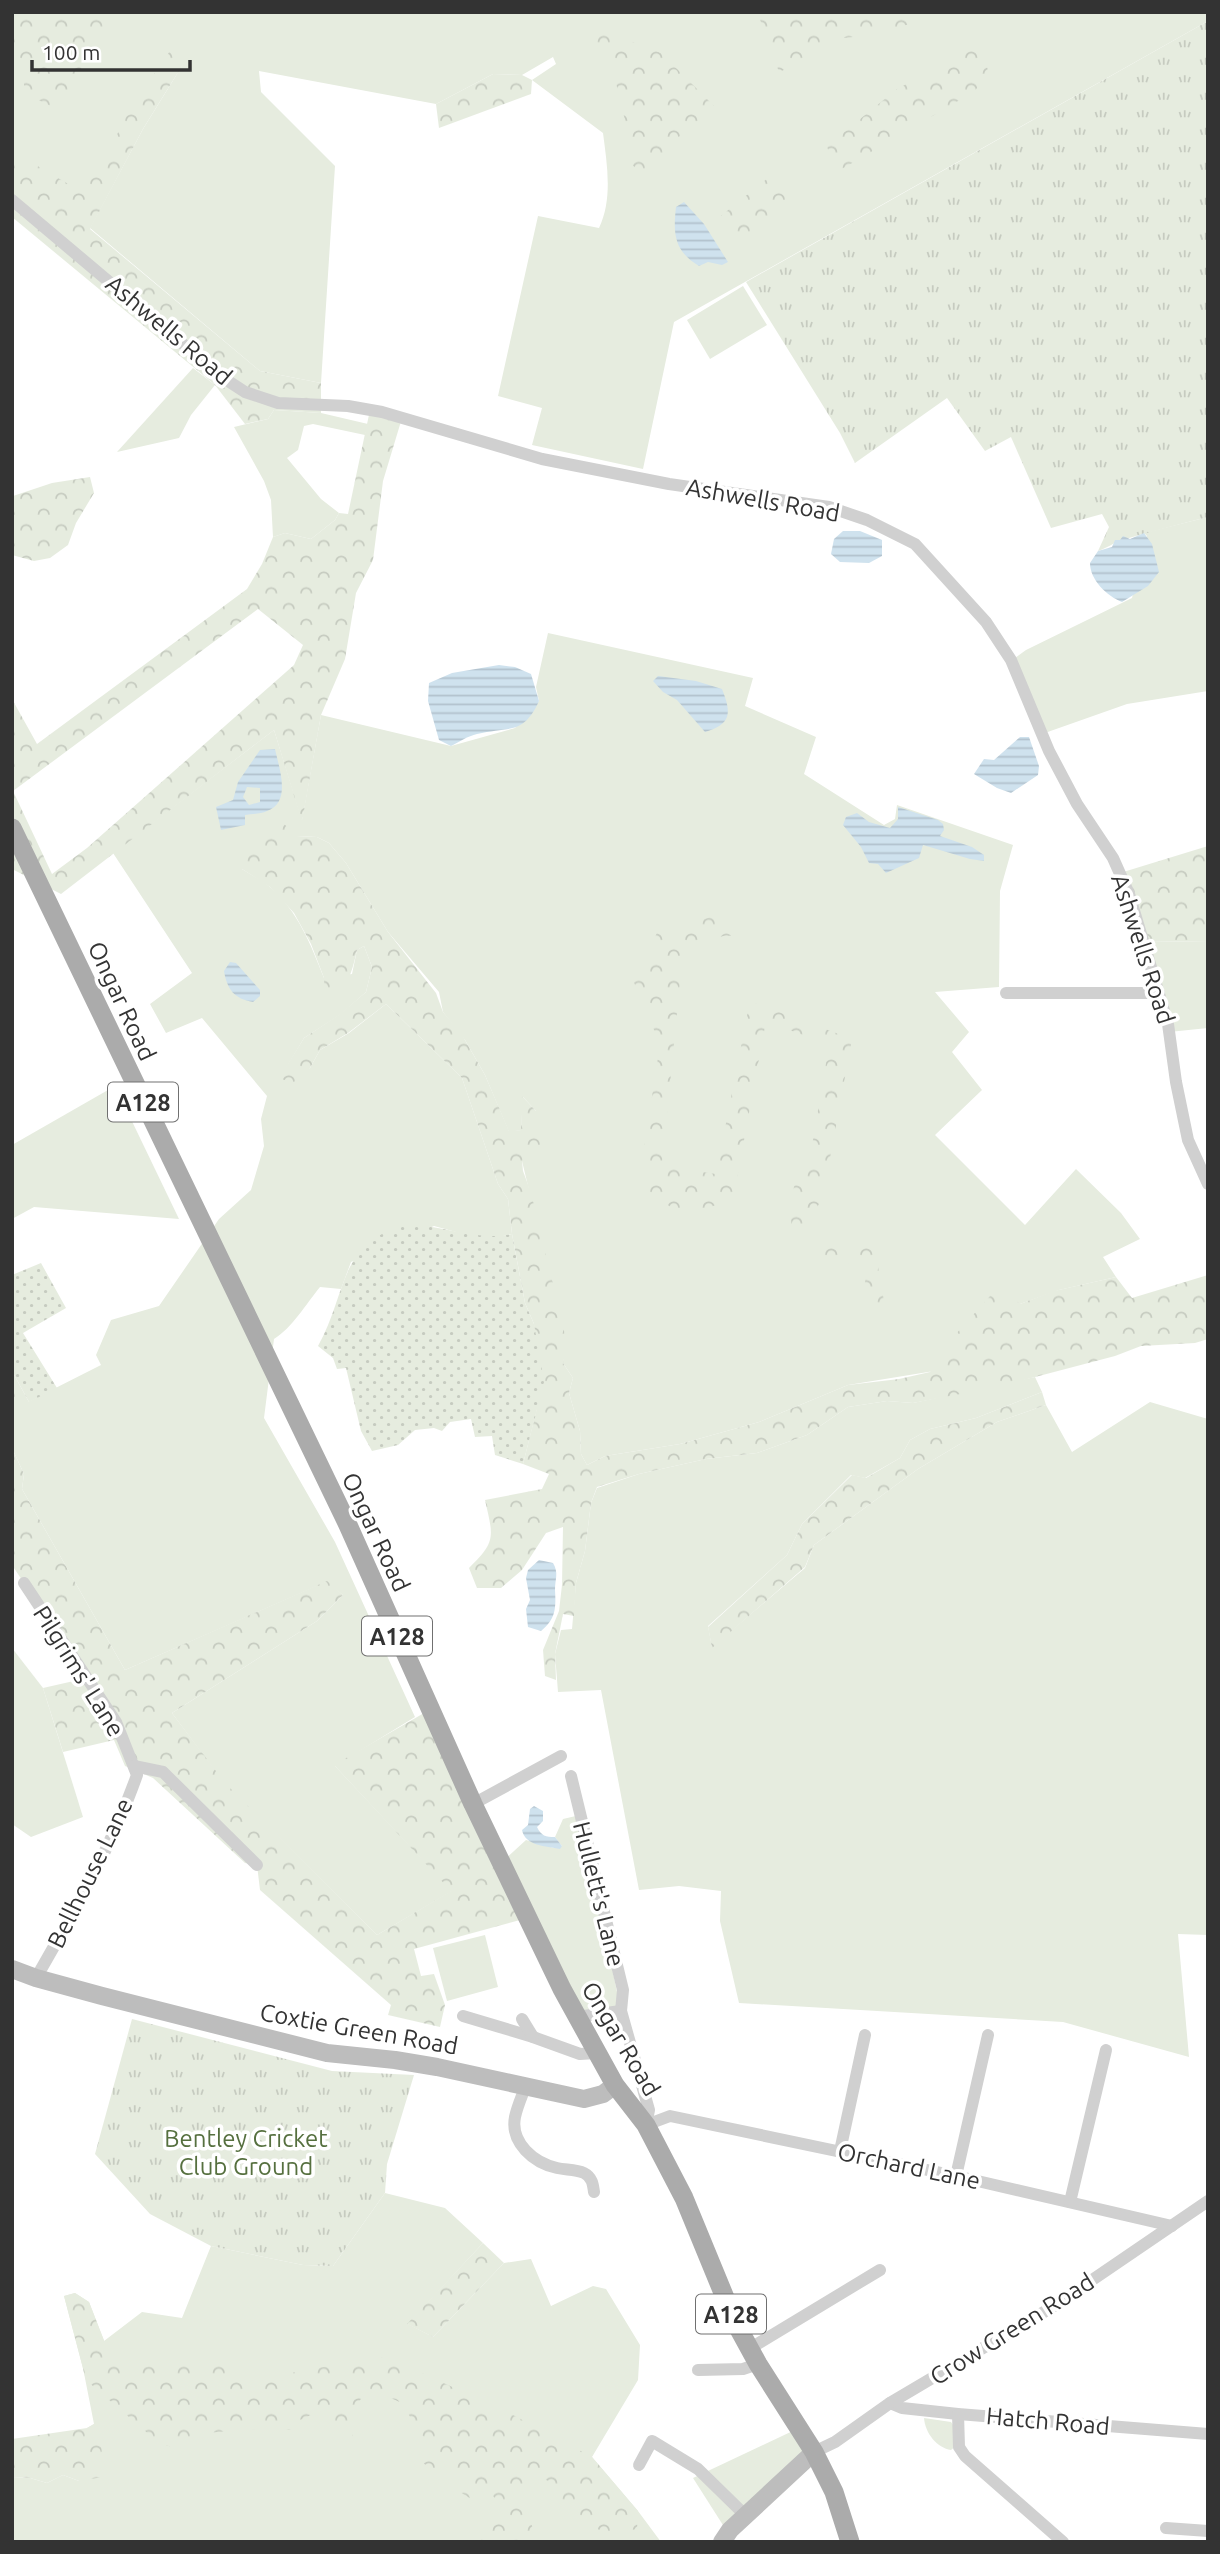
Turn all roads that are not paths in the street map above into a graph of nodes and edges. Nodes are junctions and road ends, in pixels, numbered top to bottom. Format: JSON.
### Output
{"nodes":[{"id":1,"x":12,"y":200,"type":"edge"},
{"id":2,"x":12,"y":828,"type":"edge"},
{"id":3,"x":1006,"y":993,"type":"dead end"},
{"id":4,"x":1159,"y":993,"type":"junction"},
{"id":5,"x":1208,"y":1184,"type":"edge"},
{"id":6,"x":24,"y":1583,"type":"dead end"},
{"id":7,"x":561,"y":1756,"type":"dead end"},
{"id":8,"x":134,"y":1766,"type":"junction"},
{"id":9,"x":571,"y":1776,"type":"dead end"},
{"id":10,"x":473,"y":1804,"type":"junction"},
{"id":11,"x":257,"y":1865,"type":"dead end"},
{"id":12,"x":12,"y":1969,"type":"edge"},
{"id":13,"x":36,"y":1978,"type":"junction"},
{"id":14,"x":621,"y":2011,"type":"junction"},
{"id":15,"x":463,"y":2016,"type":"dead end"},
{"id":16,"x":576,"y":2017,"type":"junction"},
{"id":17,"x":522,"y":2019,"type":"dead end"},
{"id":18,"x":865,"y":2035,"type":"dead end"},
{"id":19,"x":988,"y":2035,"type":"dead end"},
{"id":20,"x":533,"y":2037,"type":"junction"},
{"id":21,"x":1106,"y":2050,"type":"dead end"},
{"id":22,"x":596,"y":2053,"type":"junction"},
{"id":23,"x":526,"y":2085,"type":"junction"},
{"id":24,"x":615,"y":2085,"type":"junction"},
{"id":25,"x":646,"y":2126,"type":"junction"},
{"id":26,"x":840,"y":2151,"type":"junction"},
{"id":27,"x":956,"y":2176,"type":"junction"},
{"id":28,"x":594,"y":2192,"type":"dead end"},
{"id":29,"x":1208,"y":2201,"type":"edge"},
{"id":30,"x":1070,"y":2202,"type":"junction"},
{"id":31,"x":1172,"y":2226,"type":"junction"},
{"id":32,"x":880,"y":2270,"type":"dead end"},
{"id":33,"x":754,"y":2356,"type":"junction"},
{"id":34,"x":698,"y":2370,"type":"dead end"},
{"id":35,"x":890,"y":2403,"type":"junction"},
{"id":36,"x":958,"y":2414,"type":"junction"},
{"id":37,"x":1208,"y":2434,"type":"edge"},
{"id":38,"x":814,"y":2452,"type":"junction"},
{"id":39,"x":639,"y":2465,"type":"dead end"},
{"id":40,"x":745,"y":2515,"type":"junction"},
{"id":41,"x":1166,"y":2528,"type":"dead end"},
{"id":42,"x":1208,"y":2531,"type":"edge"},
{"id":43,"x":722,"y":2542,"type":"edge"},
{"id":44,"x":850,"y":2542,"type":"edge"},
{"id":45,"x":1063,"y":2542,"type":"edge"}],
"edges":[{"from":1,"to":4,"type":"street","name":"Ashwells Road"},
{"from":2,"to":10,"type":"main road","name":"Ongar Road","number":"A128"},
{"from":3,"to":4,"type":"street"},
{"from":4,"to":5,"type":"street","name":"Ashwells Road"},
{"from":6,"to":8,"type":"street","name":"Pilgrims' Lane"},
{"from":7,"to":10,"type":"street"},
{"from":8,"to":11,"type":"street","name":"Pilgrims' Lane"},
{"from":8,"to":13,"type":"street","name":"Bellhouse Lane"},
{"from":9,"to":14,"type":"street","name":"Hullett's Lane"},
{"from":10,"to":16,"type":"main road","name":"Ongar Road","number":"A128"},
{"from":12,"to":13,"type":"street","name":"Coxtie Green Road"},
{"from":13,"to":23,"type":"street","name":"Coxtie Green Road"},
{"from":14,"to":16,"type":"street"},
{"from":14,"to":25,"type":"street","name":"Hullett's Lane"},
{"from":15,"to":20,"type":"street"},
{"from":16,"to":22,"type":"main road","name":"Ongar Road","number":"A128"},
{"from":17,"to":20,"type":"street"},
{"from":18,"to":26,"type":"street"},
{"from":19,"to":27,"type":"street"},
{"from":20,"to":22,"type":"street"},
{"from":21,"to":30,"type":"street"},
{"from":22,"to":24,"type":"main road","name":"Ongar Road","number":"A128"},
{"from":23,"to":24,"type":"street","name":"Coxtie Green Road"},
{"from":23,"to":28,"type":"street"},
{"from":24,"to":25,"type":"main road","name":"Ongar Road","number":"A128"},
{"from":25,"to":26,"type":"street","name":"Orchard Lane"},
{"from":25,"to":33,"type":"main road","name":"Ongar Road","number":"A128"},
{"from":26,"to":27,"type":"street","name":"Orchard Lane"},
{"from":27,"to":30,"type":"street","name":"Orchard Lane"},
{"from":29,"to":31,"type":"street","name":"Crow Green Road"},
{"from":30,"to":31,"type":"street","name":"Orchard Lane"},
{"from":31,"to":35,"type":"street","name":"Crow Green Road"},
{"from":32,"to":33,"type":"street"},
{"from":33,"to":34,"type":"street"},
{"from":33,"to":38,"type":"main road","name":"Ongar Road","number":"A128"},
{"from":35,"to":36,"type":"street","name":"Hatch Road"},
{"from":35,"to":38,"type":"street","name":"Crow Green Road"},
{"from":36,"to":37,"type":"street","name":"Hatch Road"},
{"from":36,"to":45,"type":"street"},
{"from":38,"to":40,"type":"street"},
{"from":38,"to":44,"type":"main road","name":"Ongar Road","number":"A128"},
{"from":39,"to":40,"type":"street"},
{"from":40,"to":43,"type":"street"},
{"from":41,"to":42,"type":"street"}]}
